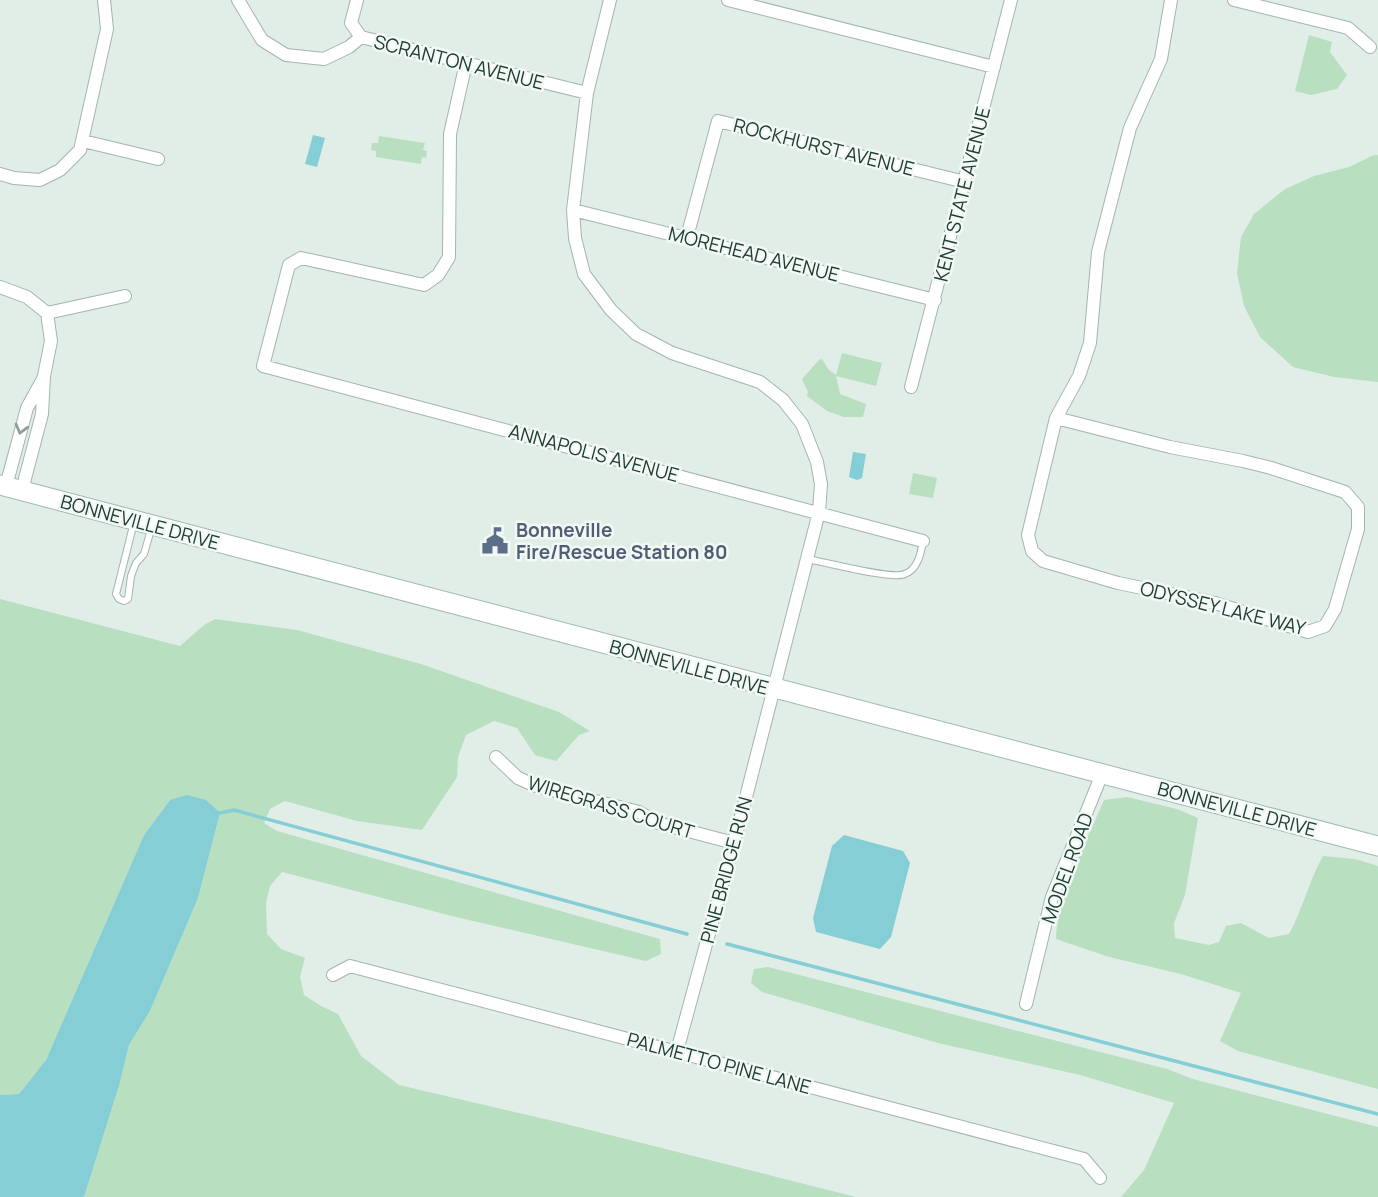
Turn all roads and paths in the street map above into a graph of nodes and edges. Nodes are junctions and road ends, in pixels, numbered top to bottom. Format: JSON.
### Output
{"nodes":[{"id":1,"x":104,"y":0,"type":"edge"},
{"id":2,"x":238,"y":0,"type":"edge"},
{"id":3,"x":357,"y":0,"type":"edge"},
{"id":4,"x":610,"y":0,"type":"edge"},
{"id":5,"x":1011,"y":0,"type":"edge"},
{"id":6,"x":1171,"y":0,"type":"edge"},
{"id":7,"x":1234,"y":0,"type":"edge"},
{"id":8,"x":735,"y":1,"type":"edge"},
{"id":9,"x":361,"y":37,"type":"junction"},
{"id":10,"x":1370,"y":47,"type":"dead end"},
{"id":11,"x":466,"y":63,"type":"junction"},
{"id":12,"x":994,"y":67,"type":"junction"},
{"id":13,"x":587,"y":93,"type":"junction"},
{"id":14,"x":83,"y":141,"type":"junction"},
{"id":15,"x":158,"y":159,"type":"dead end"},
{"id":16,"x":0,"y":174,"type":"edge"},
{"id":17,"x":965,"y":182,"type":"junction"},
{"id":18,"x":573,"y":210,"type":"junction"},
{"id":19,"x":687,"y":237,"type":"junction"},
{"id":20,"x":0,"y":287,"type":"edge"},
{"id":21,"x":125,"y":296,"type":"dead end"},
{"id":22,"x":935,"y":300,"type":"junction"},
{"id":23,"x":47,"y":313,"type":"junction"},
{"id":24,"x":911,"y":387,"type":"dead end"},
{"id":25,"x":1056,"y":418,"type":"junction"},
{"id":26,"x":9,"y":487,"type":"edge"},
{"id":27,"x":819,"y":512,"type":"junction"},
{"id":28,"x":143,"y":523,"type":"junction"},
{"id":29,"x":923,"y":541,"type":"joint"},
{"id":30,"x":807,"y":559,"type":"junction"},
{"id":31,"x":773,"y":689,"type":"junction"},
{"id":32,"x":496,"y":757,"type":"dead end"},
{"id":33,"x":1102,"y":774,"type":"junction"},
{"id":34,"x":734,"y":843,"type":"junction"},
{"id":35,"x":1378,"y":846,"type":"edge"},
{"id":36,"x":332,"y":975,"type":"dead end"},
{"id":37,"x":1026,"y":1004,"type":"dead end"},
{"id":38,"x":677,"y":1051,"type":"junction"},
{"id":39,"x":1100,"y":1178,"type":"dead end"}],
"edges":[{"from":1,"to":14,"type":"street"},
{"from":2,"to":9,"type":"street","name":"SCRANTON AVENUE"},
{"from":3,"to":9,"type":"street"},
{"from":4,"to":13,"type":"street","name":"PINE BRIDGE RUN"},
{"from":5,"to":12,"type":"street","name":"KENT STATE AVENUE"},
{"from":6,"to":25,"type":"street","name":"ODYSSEY LAKE WAY"},
{"from":7,"to":10,"type":"street"},
{"from":8,"to":12,"type":"street"},
{"from":9,"to":11,"type":"street","name":"SCRANTON AVENUE"},
{"from":11,"to":13,"type":"street","name":"SCRANTON AVENUE"},
{"from":11,"to":27,"type":"street","name":"ANNAPOLIS AVENUE"},
{"from":12,"to":17,"type":"street","name":"KENT STATE AVENUE"},
{"from":13,"to":18,"type":"street","name":"PINE BRIDGE RUN"},
{"from":14,"to":15,"type":"street"},
{"from":14,"to":16,"type":"street"},
{"from":17,"to":19,"type":"street","name":"ROCKHURST AVENUE"},
{"from":17,"to":22,"type":"street","name":"KENT STATE AVENUE"},
{"from":18,"to":19,"type":"street","name":"MOREHEAD AVENUE"},
{"from":18,"to":27,"type":"street","name":"PINE BRIDGE RUN"},
{"from":19,"to":22,"type":"street","name":"MOREHEAD AVENUE"},
{"from":20,"to":23,"type":"street"},
{"from":21,"to":23,"type":"street"},
{"from":22,"to":24,"type":"street","name":"KENT STATE AVENUE"},
{"from":23,"to":26,"type":"street"},
{"from":25,"to":25,"type":"street","name":"ODYSSEY LAKE WAY"},
{"from":26,"to":28,"type":"street","name":"BONNEVILLE DRIVE"},
{"from":27,"to":29,"type":"street","name":"ANNAPOLIS AVENUE"},
{"from":27,"to":30,"type":"street","name":"PINE BRIDGE RUN"},
{"from":28,"to":28,"type":"lane"},
{"from":28,"to":31,"type":"street","name":"BONNEVILLE DRIVE"},
{"from":29,"to":30,"type":"lane"},
{"from":30,"to":31,"type":"street","name":"PINE BRIDGE RUN"},
{"from":31,"to":33,"type":"street","name":"BONNEVILLE DRIVE"},
{"from":31,"to":34,"type":"street","name":"PINE BRIDGE RUN"},
{"from":32,"to":34,"type":"street","name":"WIREGRASS COURT"},
{"from":33,"to":35,"type":"street","name":"BONNEVILLE DRIVE"},
{"from":33,"to":37,"type":"street","name":"MODEL ROAD"},
{"from":34,"to":38,"type":"street","name":"PINE BRIDGE RUN"},
{"from":36,"to":38,"type":"street","name":"PALMETTO PINE LANE"},
{"from":38,"to":39,"type":"street","name":"PALMETTO PINE LANE"}]}
